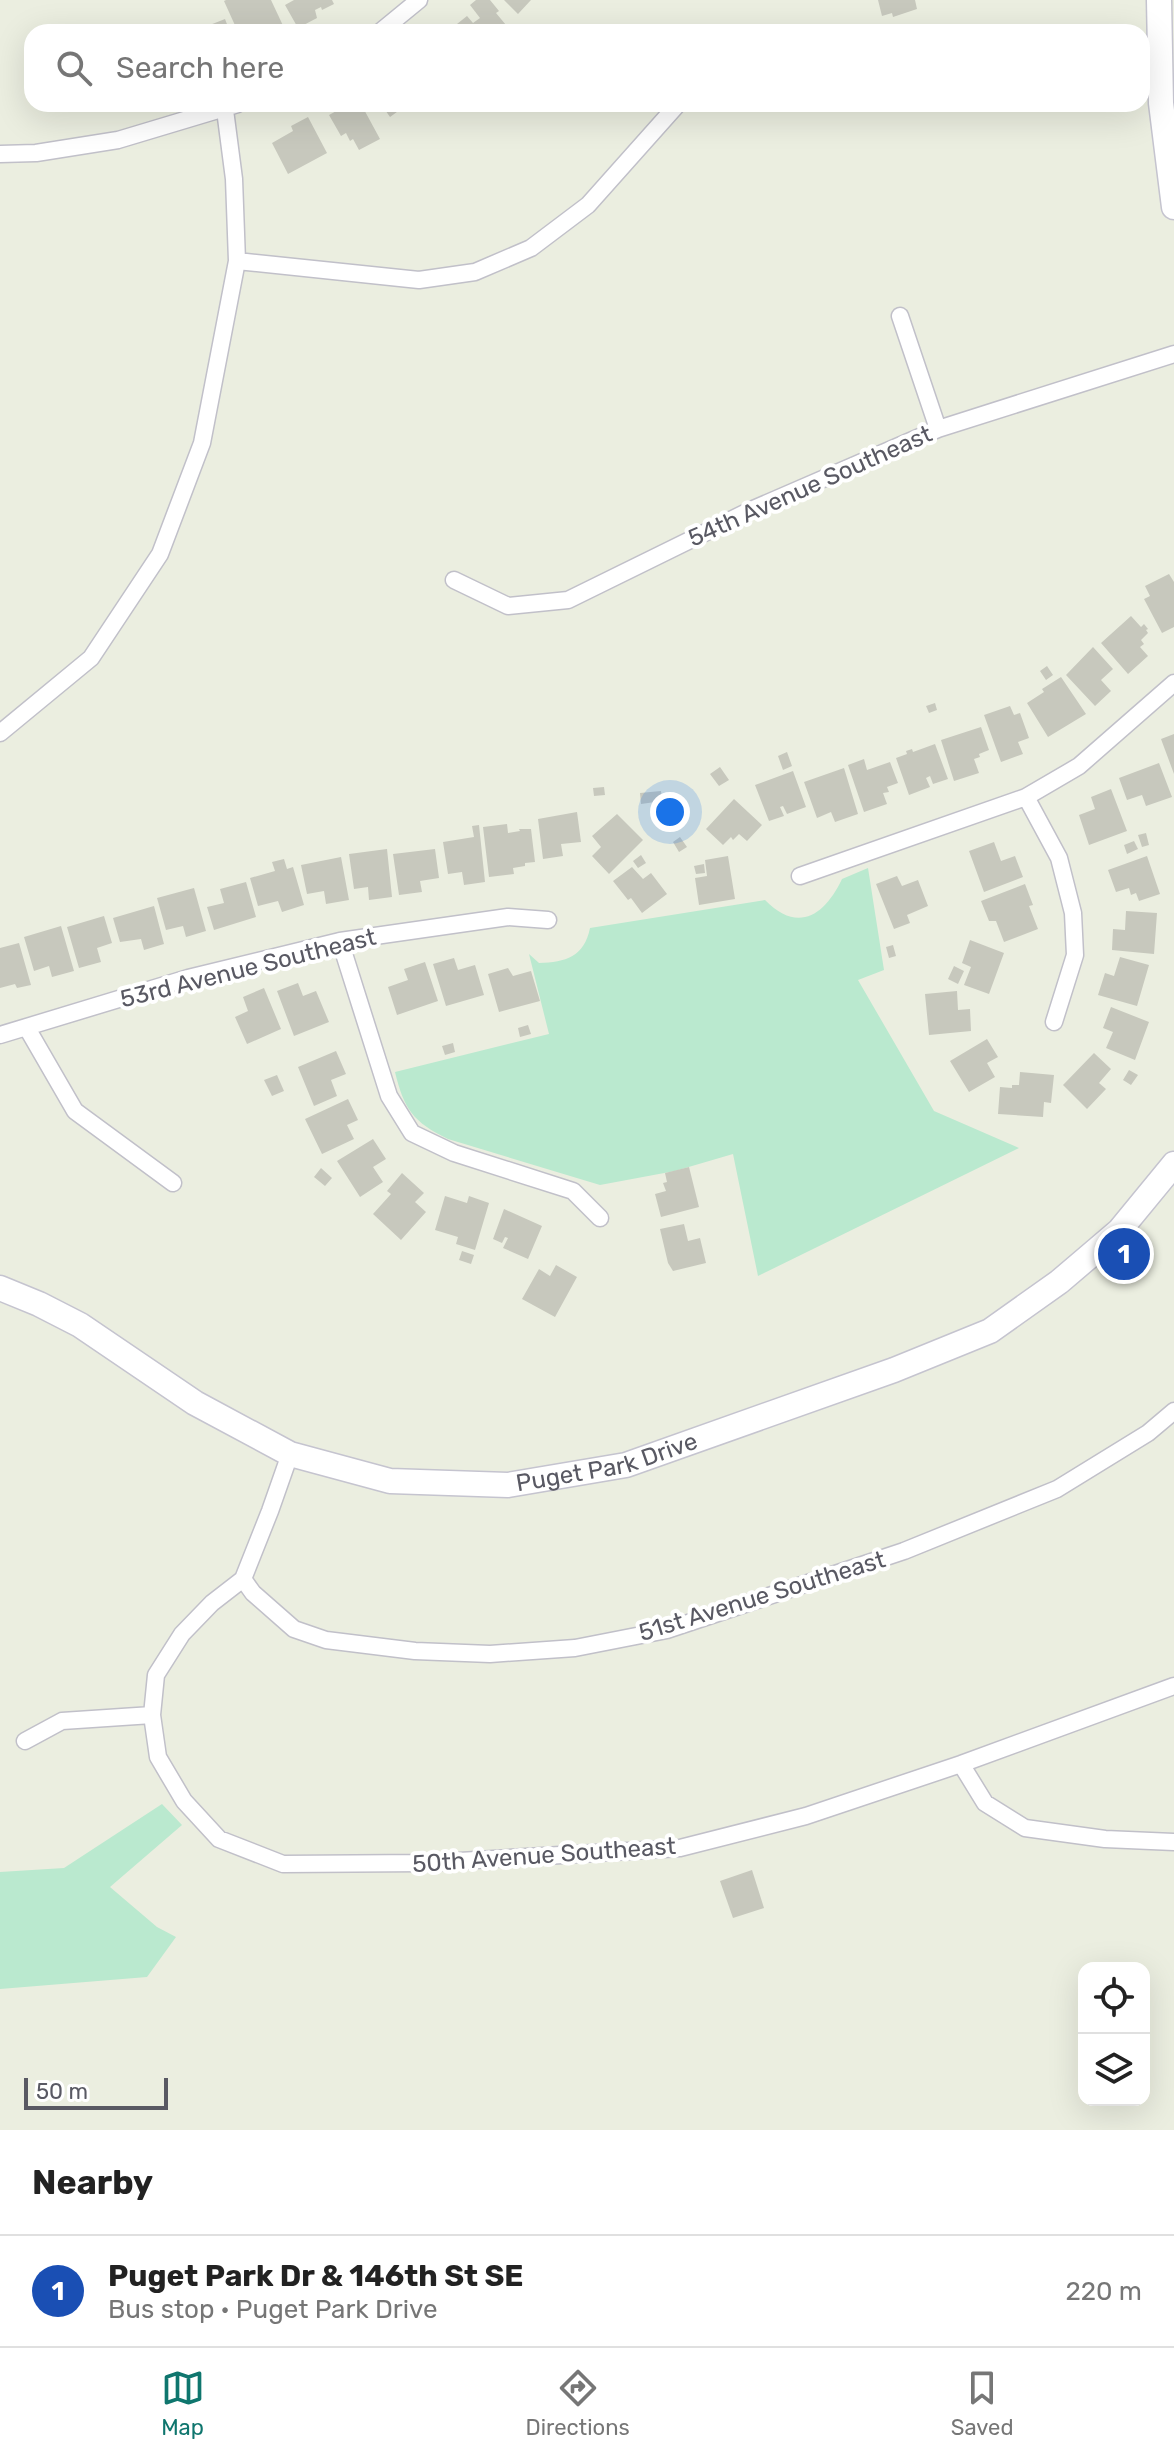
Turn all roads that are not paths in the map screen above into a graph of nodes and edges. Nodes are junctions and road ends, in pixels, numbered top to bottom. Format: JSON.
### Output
{"nodes":[{"id":1,"x":419,"y":0,"type":"edge"},
{"id":2,"x":1159,"y":0,"type":"edge"},
{"id":3,"x":390,"y":24,"type":"edge"},
{"id":4,"x":214,"y":112,"type":"edge"},
{"id":5,"x":231,"y":112,"type":"edge"},
{"id":6,"x":671,"y":112,"type":"edge"},
{"id":7,"x":0,"y":154,"type":"edge"},
{"id":8,"x":1174,"y":207,"type":"edge"},
{"id":9,"x":237,"y":261,"type":"junction"},
{"id":10,"x":900,"y":316,"type":"dead end"},
{"id":11,"x":1174,"y":354,"type":"edge"},
{"id":12,"x":938,"y":429,"type":"junction"},
{"id":13,"x":454,"y":580,"type":"dead end"},
{"id":14,"x":1174,"y":683,"type":"edge"},
{"id":15,"x":0,"y":733,"type":"edge"},
{"id":16,"x":1026,"y":797,"type":"junction"},
{"id":17,"x":800,"y":876,"type":"dead end"},
{"id":18,"x":548,"y":920,"type":"dead end"},
{"id":19,"x":340,"y":941,"type":"junction"},
{"id":20,"x":1054,"y":1022,"type":"dead end"},
{"id":21,"x":27,"y":1028,"type":"junction"},
{"id":22,"x":0,"y":1035,"type":"edge"},
{"id":23,"x":1174,"y":1164,"type":"edge"},
{"id":24,"x":173,"y":1183,"type":"dead end"},
{"id":25,"x":600,"y":1218,"type":"dead end"},
{"id":26,"x":0,"y":1288,"type":"edge"},
{"id":27,"x":1174,"y":1411,"type":"edge"},
{"id":28,"x":290,"y":1454,"type":"junction"},
{"id":29,"x":243,"y":1579,"type":"junction"},
{"id":30,"x":1174,"y":1686,"type":"edge"},
{"id":31,"x":152,"y":1715,"type":"junction"},
{"id":32,"x":25,"y":1741,"type":"dead end"},
{"id":33,"x":961,"y":1764,"type":"junction"},
{"id":34,"x":1174,"y":1842,"type":"edge"}],
"edges":[{"from":1,"to":3,"type":"street"},
{"from":2,"to":8,"type":"street"},
{"from":4,"to":7,"type":"street"},
{"from":5,"to":9,"type":"street"},
{"from":6,"to":9,"type":"street"},
{"from":9,"to":15,"type":"street"},
{"from":10,"to":12,"type":"street"},
{"from":11,"to":12,"type":"street","name":"54th Avenue Southeast"},
{"from":12,"to":13,"type":"street","name":"54th Avenue Southeast"},
{"from":14,"to":16,"type":"street"},
{"from":16,"to":17,"type":"street"},
{"from":16,"to":20,"type":"street"},
{"from":18,"to":19,"type":"street","name":"53rd Avenue Southeast"},
{"from":19,"to":21,"type":"street","name":"53rd Avenue Southeast"},
{"from":19,"to":25,"type":"street"},
{"from":21,"to":22,"type":"street","name":"53rd Avenue Southeast"},
{"from":21,"to":24,"type":"street"},
{"from":23,"to":28,"type":"street","name":"Puget Park Drive"},
{"from":26,"to":28,"type":"street","name":"Puget Park Drive"},
{"from":27,"to":29,"type":"street","name":"51st Avenue Southeast"},
{"from":28,"to":29,"type":"street"},
{"from":29,"to":31,"type":"street","name":"50th Avenue Southeast"},
{"from":30,"to":33,"type":"street","name":"50th Avenue Southeast"},
{"from":31,"to":32,"type":"street"},
{"from":31,"to":33,"type":"street","name":"50th Avenue Southeast"},
{"from":33,"to":34,"type":"street"}]}
